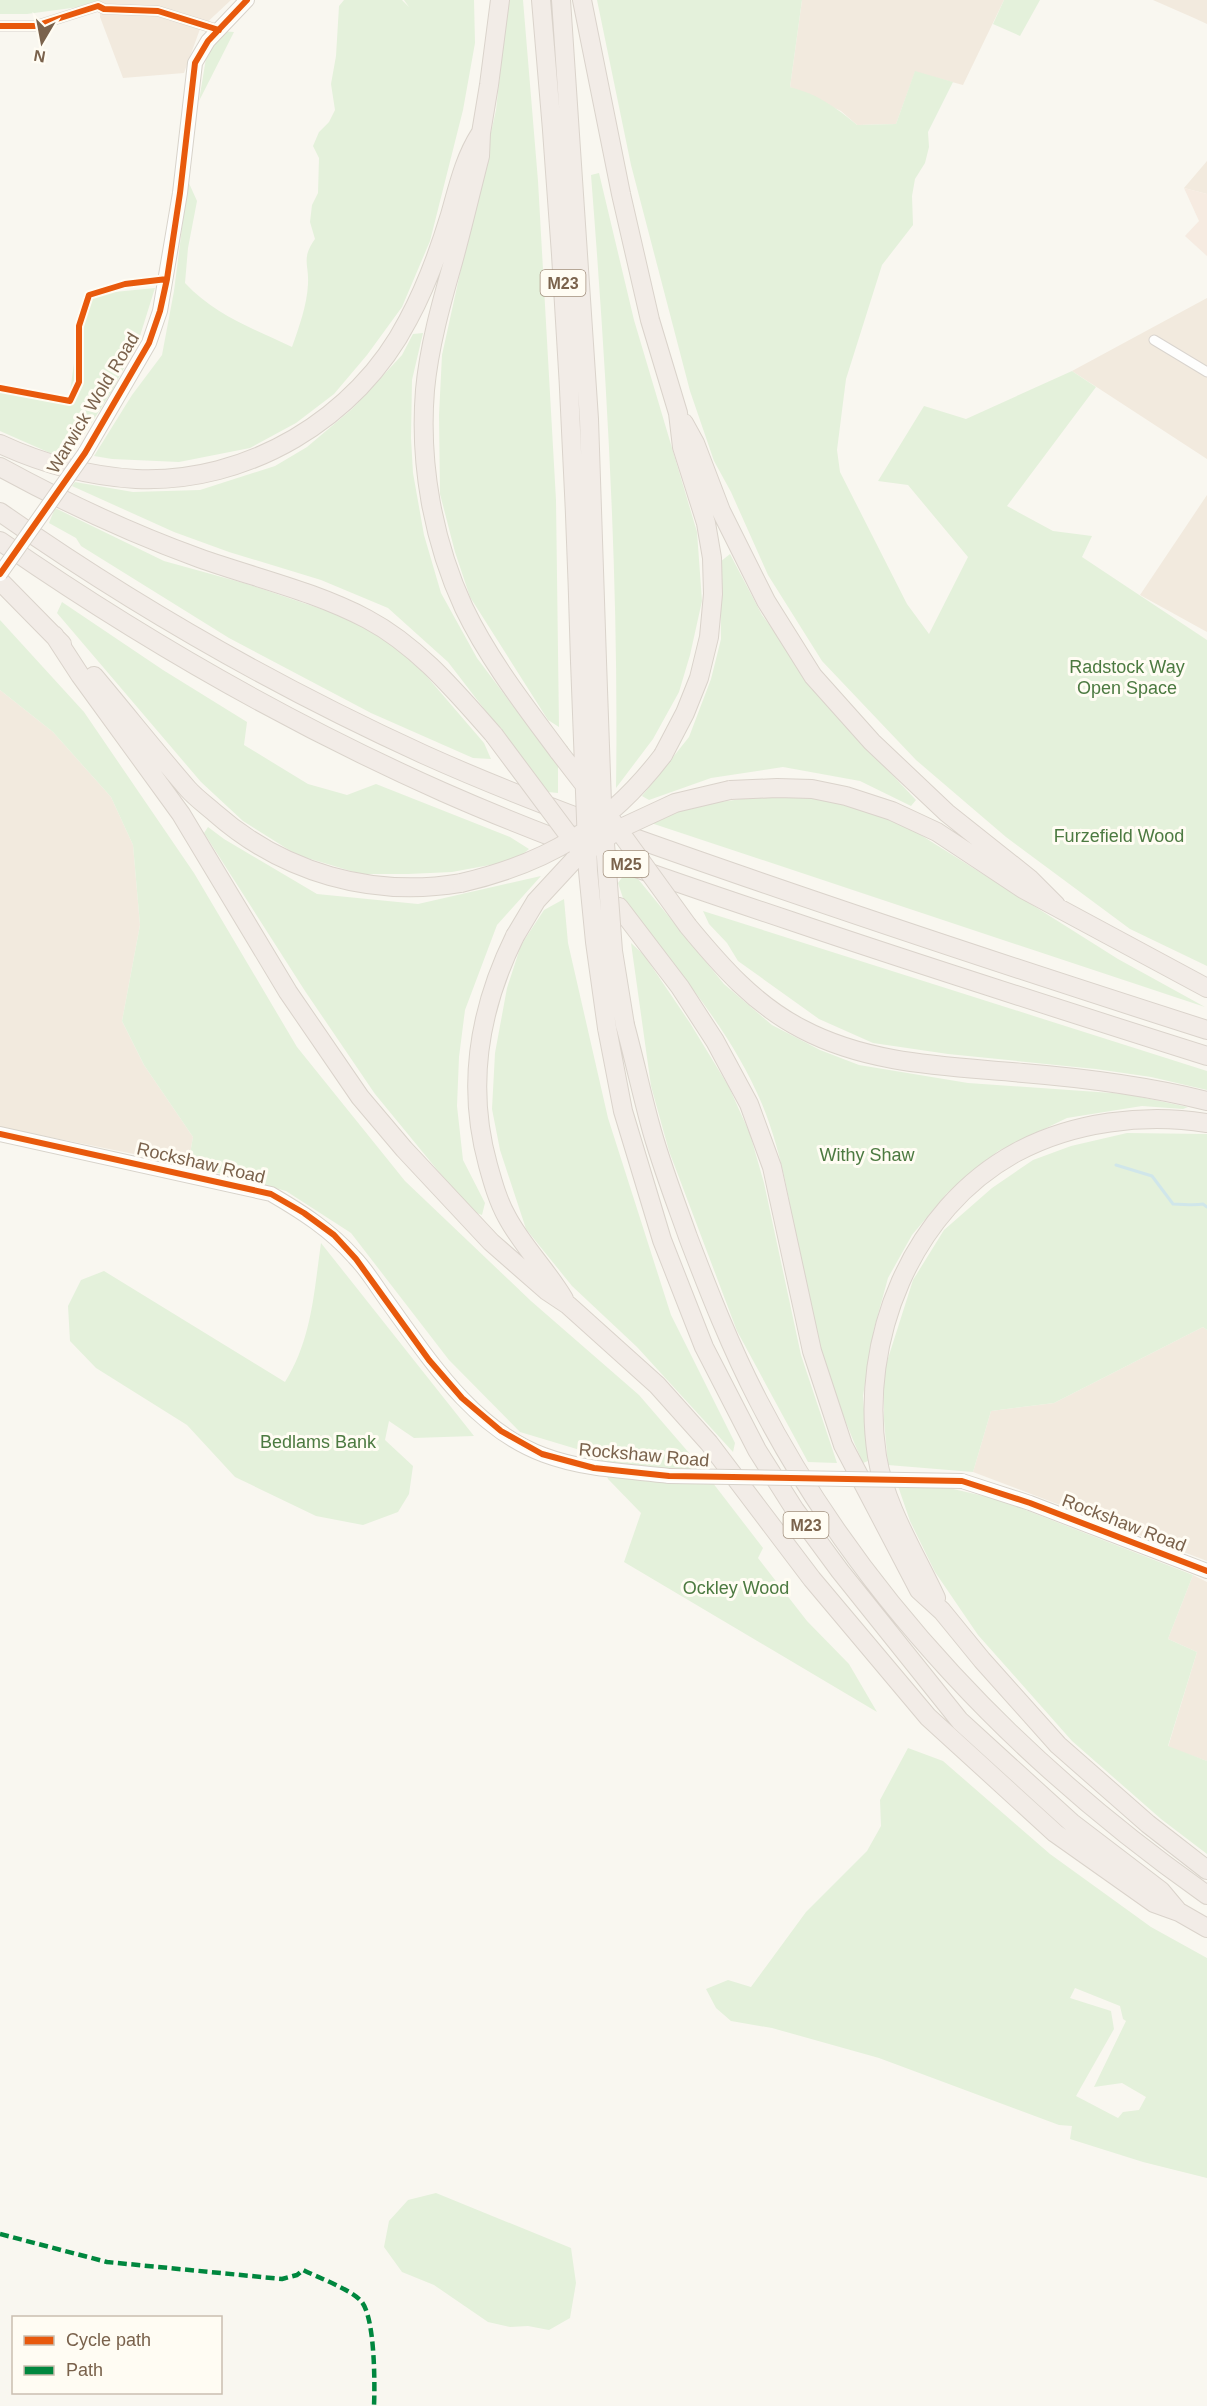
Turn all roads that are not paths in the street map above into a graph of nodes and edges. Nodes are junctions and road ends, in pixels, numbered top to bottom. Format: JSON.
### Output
{"nodes":[{"id":1,"x":247,"y":0,"type":"edge"},
{"id":2,"x":500,"y":0,"type":"edge"},
{"id":3,"x":541,"y":0,"type":"edge"},
{"id":4,"x":561,"y":0,"type":"edge"},
{"id":5,"x":582,"y":0,"type":"edge"},
{"id":6,"x":0,"y":26,"type":"edge"},
{"id":7,"x":219,"y":30,"type":"junction"},
{"id":8,"x":481,"y":133,"type":"junction"},
{"id":9,"x":1154,"y":340,"type":"dead end"},
{"id":10,"x":1207,"y":372,"type":"edge"},
{"id":11,"x":678,"y":413,"type":"junction"},
{"id":12,"x":0,"y":444,"type":"edge"},
{"id":13,"x":0,"y":467,"type":"edge"},
{"id":14,"x":0,"y":512,"type":"edge"},
{"id":15,"x":0,"y":541,"type":"edge"},
{"id":16,"x":0,"y":574,"type":"edge"},
{"id":17,"x":0,"y":581,"type":"edge"},
{"id":18,"x":54,"y":635,"type":"junction"},
{"id":19,"x":589,"y":661,"type":"junction"},
{"id":20,"x":1056,"y":904,"type":"junction"},
{"id":21,"x":1207,"y":988,"type":"edge"},
{"id":22,"x":616,"y":1026,"type":"junction"},
{"id":23,"x":1207,"y":1030,"type":"edge"},
{"id":24,"x":1207,"y":1056,"type":"edge"},
{"id":25,"x":1207,"y":1101,"type":"edge"},
{"id":26,"x":1207,"y":1123,"type":"edge"},
{"id":27,"x":0,"y":1134,"type":"edge"},
{"id":28,"x":568,"y":1305,"type":"junction"},
{"id":29,"x":1207,"y":1571,"type":"edge"},
{"id":30,"x":942,"y":1611,"type":"junction"},
{"id":31,"x":1207,"y":1870,"type":"edge"},
{"id":32,"x":1207,"y":1895,"type":"edge"},
{"id":33,"x":1179,"y":1912,"type":"junction"},
{"id":34,"x":1207,"y":1928,"type":"edge"}],
"edges":[{"from":1,"to":7,"type":"street","name":"Warwick Wold Road"},
{"from":2,"to":8,"type":"highway"},
{"from":3,"to":19,"type":"highway","number":"M23"},
{"from":4,"to":19,"type":"highway","number":"M23"},
{"from":5,"to":11,"type":"highway"},
{"from":6,"to":7,"type":"street"},
{"from":7,"to":16,"type":"street","name":"Warwick Wold Road","bridge":true},
{"from":8,"to":12,"type":"highway"},
{"from":8,"to":25,"type":"highway","bridge":true},
{"from":9,"to":10,"type":"street"},
{"from":11,"to":18,"type":"highway","bridge":true},
{"from":11,"to":20,"type":"highway"},
{"from":13,"to":30,"type":"highway","bridge":true},
{"from":14,"to":23,"type":"highway","number":"M25"},
{"from":15,"to":24,"type":"highway","number":"M25"},
{"from":17,"to":18,"type":"highway"},
{"from":18,"to":28,"type":"highway"},
{"from":19,"to":22,"type":"highway","number":"M23","bridge":true},
{"from":20,"to":21,"type":"highway"},
{"from":20,"to":28,"type":"highway","bridge":true},
{"from":22,"to":32,"type":"highway","number":"M23"},
{"from":22,"to":33,"type":"highway","number":"M23"},
{"from":26,"to":30,"type":"highway"},
{"from":27,"to":29,"type":"street","name":"Rockshaw Road","bridge":true},
{"from":28,"to":33,"type":"highway"},
{"from":30,"to":31,"type":"highway"},
{"from":33,"to":34,"type":"highway","number":"M23"}]}
